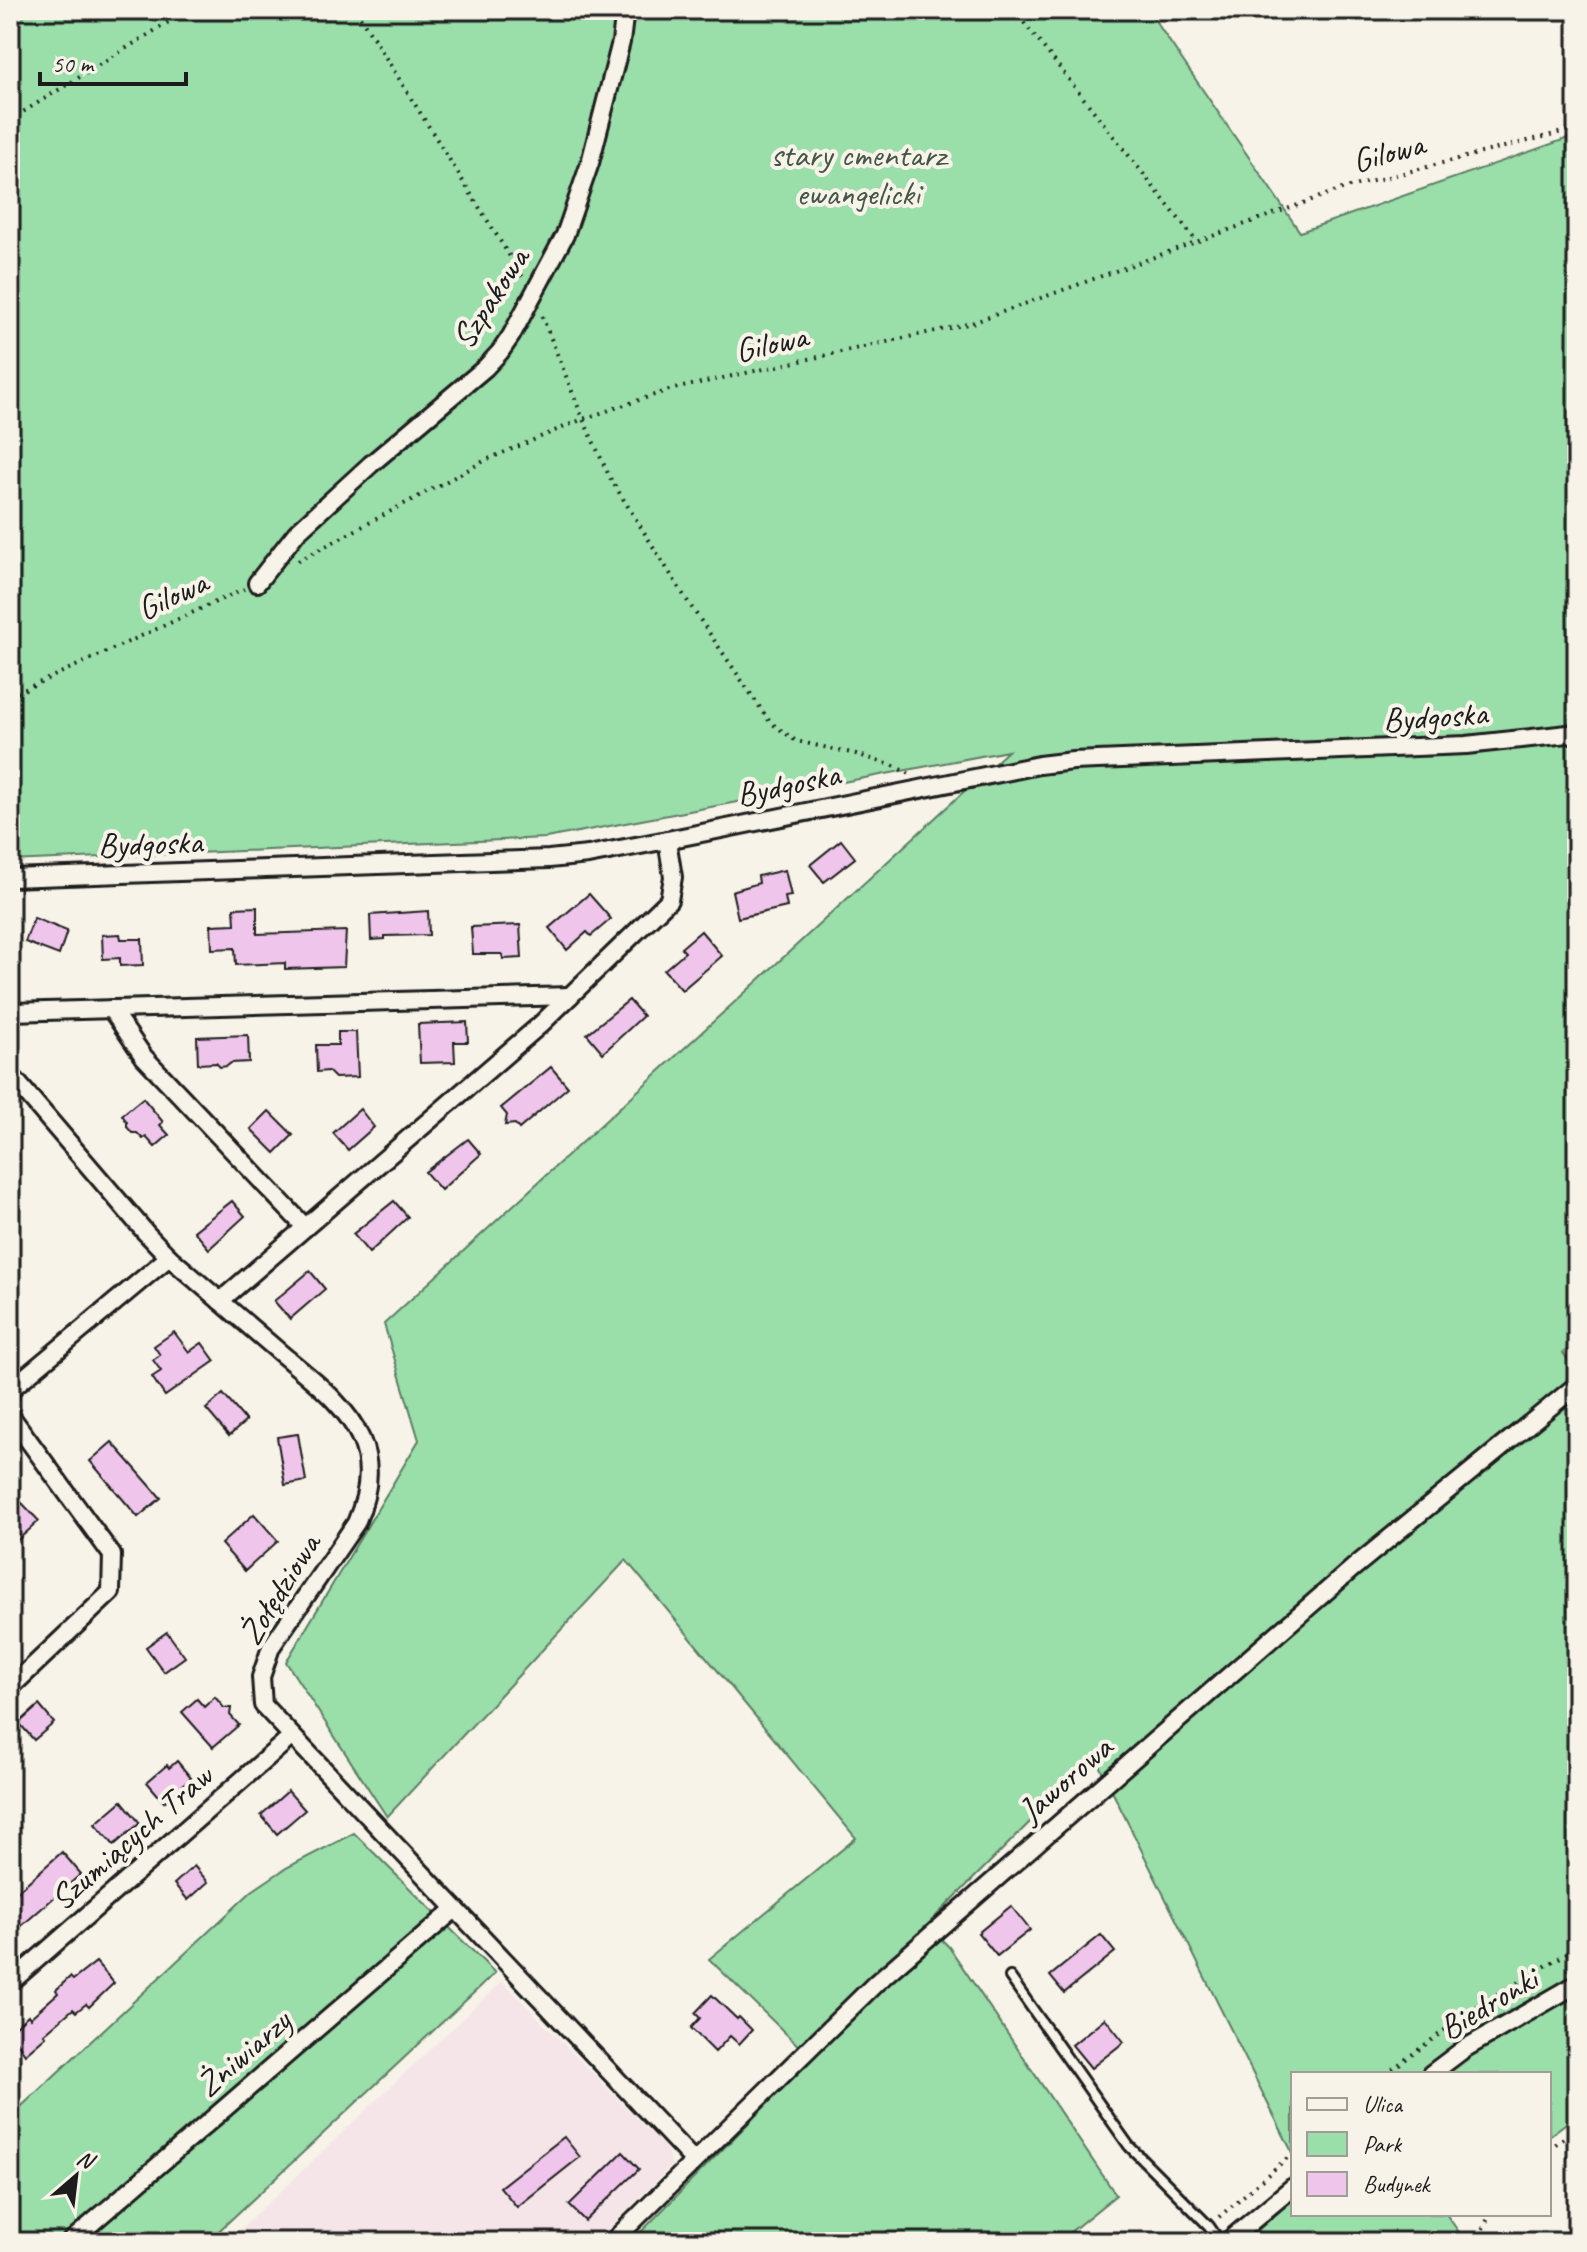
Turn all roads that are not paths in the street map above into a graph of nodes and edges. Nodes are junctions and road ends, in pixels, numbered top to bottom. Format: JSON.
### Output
{"nodes":[{"id":1,"x":625,"y":10,"type":"edge"},
{"id":2,"x":257,"y":583,"type":"road end"},
{"id":3,"x":1577,"y":733,"type":"edge"},
{"id":4,"x":667,"y":840,"type":"junction"},
{"id":5,"x":10,"y":878,"type":"edge"},
{"id":6,"x":570,"y":996,"type":"junction"},
{"id":7,"x":111,"y":1009,"type":"junction"},
{"id":8,"x":10,"y":1012,"type":"edge"},
{"id":9,"x":10,"y":1074,"type":"edge"},
{"id":10,"x":305,"y":1227,"type":"junction"},
{"id":11,"x":169,"y":1257,"type":"junction"},
{"id":12,"x":220,"y":1301,"type":"junction"},
{"id":13,"x":1577,"y":1385,"type":"edge"},
{"id":14,"x":10,"y":1394,"type":"edge"},
{"id":15,"x":10,"y":1415,"type":"edge"},
{"id":16,"x":10,"y":1688,"type":"edge"},
{"id":17,"x":292,"y":1736,"type":"junction"},
{"id":18,"x":455,"y":1909,"type":"junction"},
{"id":19,"x":1010,"y":1977,"type":"dead end"},
{"id":20,"x":10,"y":1983,"type":"edge"},
{"id":21,"x":1577,"y":1984,"type":"edge"},
{"id":22,"x":1434,"y":2072,"type":"edge"},
{"id":23,"x":694,"y":2161,"type":"junction"},
{"id":24,"x":1291,"y":2189,"type":"edge"},
{"id":25,"x":70,"y":2242,"type":"edge"},
{"id":26,"x":612,"y":2242,"type":"edge"},
{"id":27,"x":1220,"y":2242,"type":"edge"},
{"id":28,"x":1227,"y":2242,"type":"edge"}],
"edges":[{"from":1,"to":2,"type":"street","name":"Szpakowa"},
{"from":3,"to":4,"type":"street","name":"Bydgoska"},
{"from":4,"to":5,"type":"street","name":"Bydgoska"},
{"from":4,"to":6,"type":"street"},
{"from":6,"to":7,"type":"street"},
{"from":6,"to":10,"type":"street"},
{"from":7,"to":8,"type":"street"},
{"from":7,"to":10,"type":"street"},
{"from":9,"to":11,"type":"street","name":"Żołędziowa"},
{"from":10,"to":12,"type":"street"},
{"from":11,"to":12,"type":"street","name":"Żołędziowa"},
{"from":11,"to":14,"type":"street"},
{"from":12,"to":17,"type":"street","name":"Żołędziowa"},
{"from":13,"to":23,"type":"street","name":"Jaworowa"},
{"from":15,"to":16,"type":"street"},
{"from":17,"to":18,"type":"street","name":"Żołędziowa"},
{"from":17,"to":20,"type":"street","name":"Szumiących Traw"},
{"from":18,"to":23,"type":"street","name":"Żołędziowa"},
{"from":18,"to":25,"type":"street","name":"Żniwiarzy"},
{"from":19,"to":27,"type":"lane"},
{"from":21,"to":22,"type":"street","name":"Biedronki"},
{"from":23,"to":26,"type":"street","name":"Jaworowa"},
{"from":24,"to":28,"type":"street"}]}
